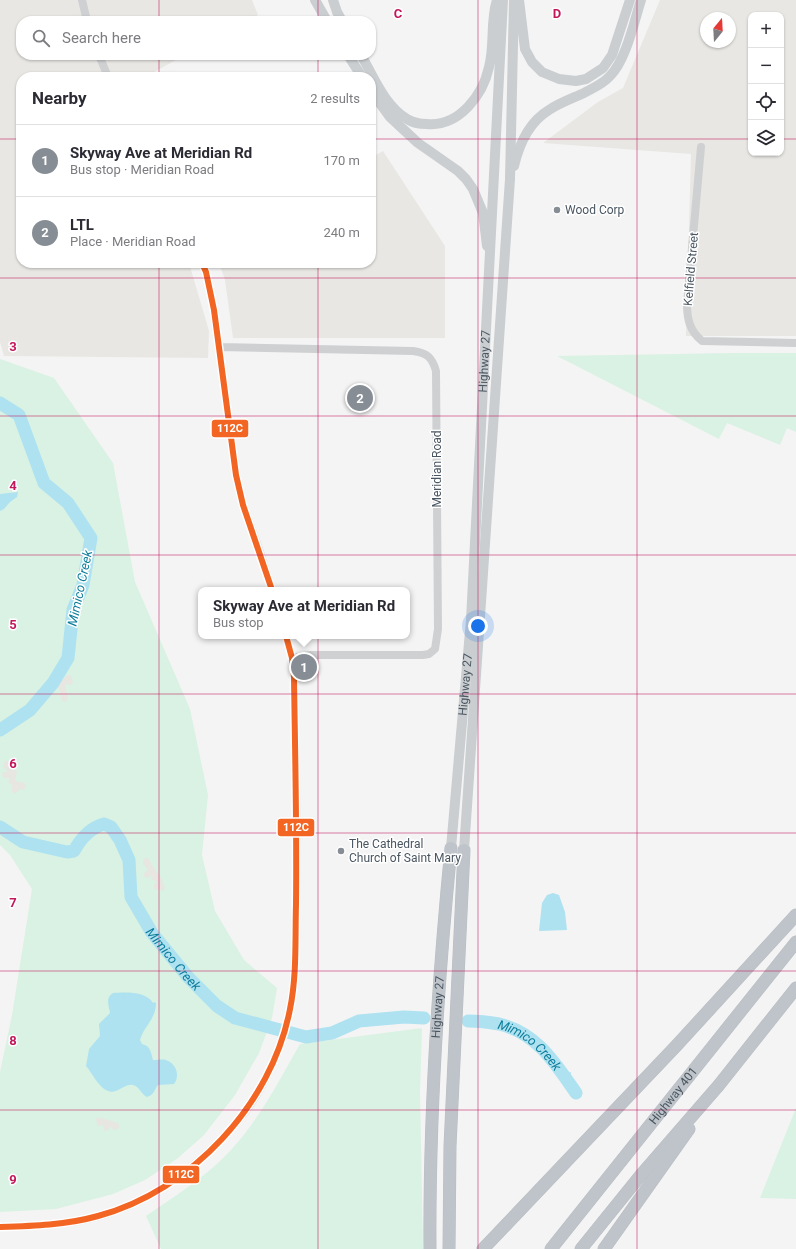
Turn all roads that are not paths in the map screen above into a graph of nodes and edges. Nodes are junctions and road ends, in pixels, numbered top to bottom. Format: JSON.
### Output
{"nodes":[{"id":1,"x":82,"y":0,"type":"edge"},
{"id":2,"x":315,"y":0,"type":"edge"},
{"id":3,"x":333,"y":0,"type":"edge"},
{"id":4,"x":497,"y":0,"type":"edge"},
{"id":5,"x":503,"y":0,"type":"edge"},
{"id":6,"x":514,"y":0,"type":"edge"},
{"id":7,"x":519,"y":0,"type":"edge"},
{"id":8,"x":630,"y":0,"type":"edge"},
{"id":9,"x":640,"y":0,"type":"edge"},
{"id":10,"x":86,"y":16,"type":"edge"},
{"id":11,"x":325,"y":16,"type":"edge"},
{"id":12,"x":339,"y":16,"type":"edge"},
{"id":13,"x":101,"y":60,"type":"edge"},
{"id":14,"x":351,"y":60,"type":"edge"},
{"id":15,"x":364,"y":60,"type":"edge"},
{"id":16,"x":106,"y":72,"type":"edge"},
{"id":17,"x":359,"y":72,"type":"edge"},
{"id":18,"x":370,"y":72,"type":"edge"},
{"id":19,"x":376,"y":83,"type":"edge"},
{"id":20,"x":376,"y":98,"type":"edge"},
{"id":21,"x":701,"y":147,"type":"dead end"},
{"id":22,"x":510,"y":179,"type":"junction"},
{"id":23,"x":490,"y":263,"type":"junction"},
{"id":24,"x":204,"y":268,"type":"edge"},
{"id":25,"x":796,"y":343,"type":"edge"},
{"id":26,"x":219,"y":347,"type":"junction"},
{"id":27,"x":271,"y":587,"type":"edge"},
{"id":28,"x":287,"y":639,"type":"edge"},
{"id":29,"x":292,"y":658,"type":"junction"},
{"id":30,"x":451,"y":848,"type":"joint"},
{"id":31,"x":464,"y":850,"type":"joint"},
{"id":32,"x":796,"y":915,"type":"edge"},
{"id":33,"x":796,"y":942,"type":"edge"},
{"id":34,"x":796,"y":988,"type":"edge"},
{"id":35,"x":719,"y":1085,"type":"junction"},
{"id":36,"x":0,"y":1227,"type":"edge"},
{"id":37,"x":430,"y":1249,"type":"edge"},
{"id":38,"x":449,"y":1249,"type":"edge"},
{"id":39,"x":483,"y":1249,"type":"edge"},
{"id":40,"x":551,"y":1249,"type":"edge"},
{"id":41,"x":580,"y":1249,"type":"edge"},
{"id":42,"x":604,"y":1249,"type":"edge"}],
"edges":[{"from":1,"to":10,"type":"street"},
{"from":2,"to":11,"type":"main road"},
{"from":3,"to":12,"type":"main road"},
{"from":4,"to":19,"type":"main road"},
{"from":5,"to":23,"type":"main road","name":"Highway 27"},
{"from":6,"to":22,"type":"main road","name":"Highway 27"},
{"from":7,"to":8,"type":"main road"},
{"from":9,"to":22,"type":"main road"},
{"from":13,"to":16,"type":"street"},
{"from":14,"to":17,"type":"main road"},
{"from":15,"to":18,"type":"main road"},
{"from":20,"to":23,"type":"main road"},
{"from":21,"to":25,"type":"street","name":"Kelfield Street"},
{"from":22,"to":31,"type":"main road","name":"Highway 27"},
{"from":23,"to":30,"type":"main road","name":"Highway 27"},
{"from":24,"to":26,"type":"street"},
{"from":26,"to":27,"type":"street"},
{"from":26,"to":29,"type":"street","name":"Meridian Road"},
{"from":28,"to":29,"type":"street"},
{"from":29,"to":36,"type":"street"},
{"from":30,"to":37,"type":"highway","name":"Highway 27"},
{"from":31,"to":38,"type":"highway","name":"Highway 27"},
{"from":32,"to":39,"type":"highway"},
{"from":33,"to":40,"type":"highway","name":"Highway 401"},
{"from":34,"to":35,"type":"highway"},
{"from":35,"to":41,"type":"highway"},
{"from":35,"to":42,"type":"highway"}]}
